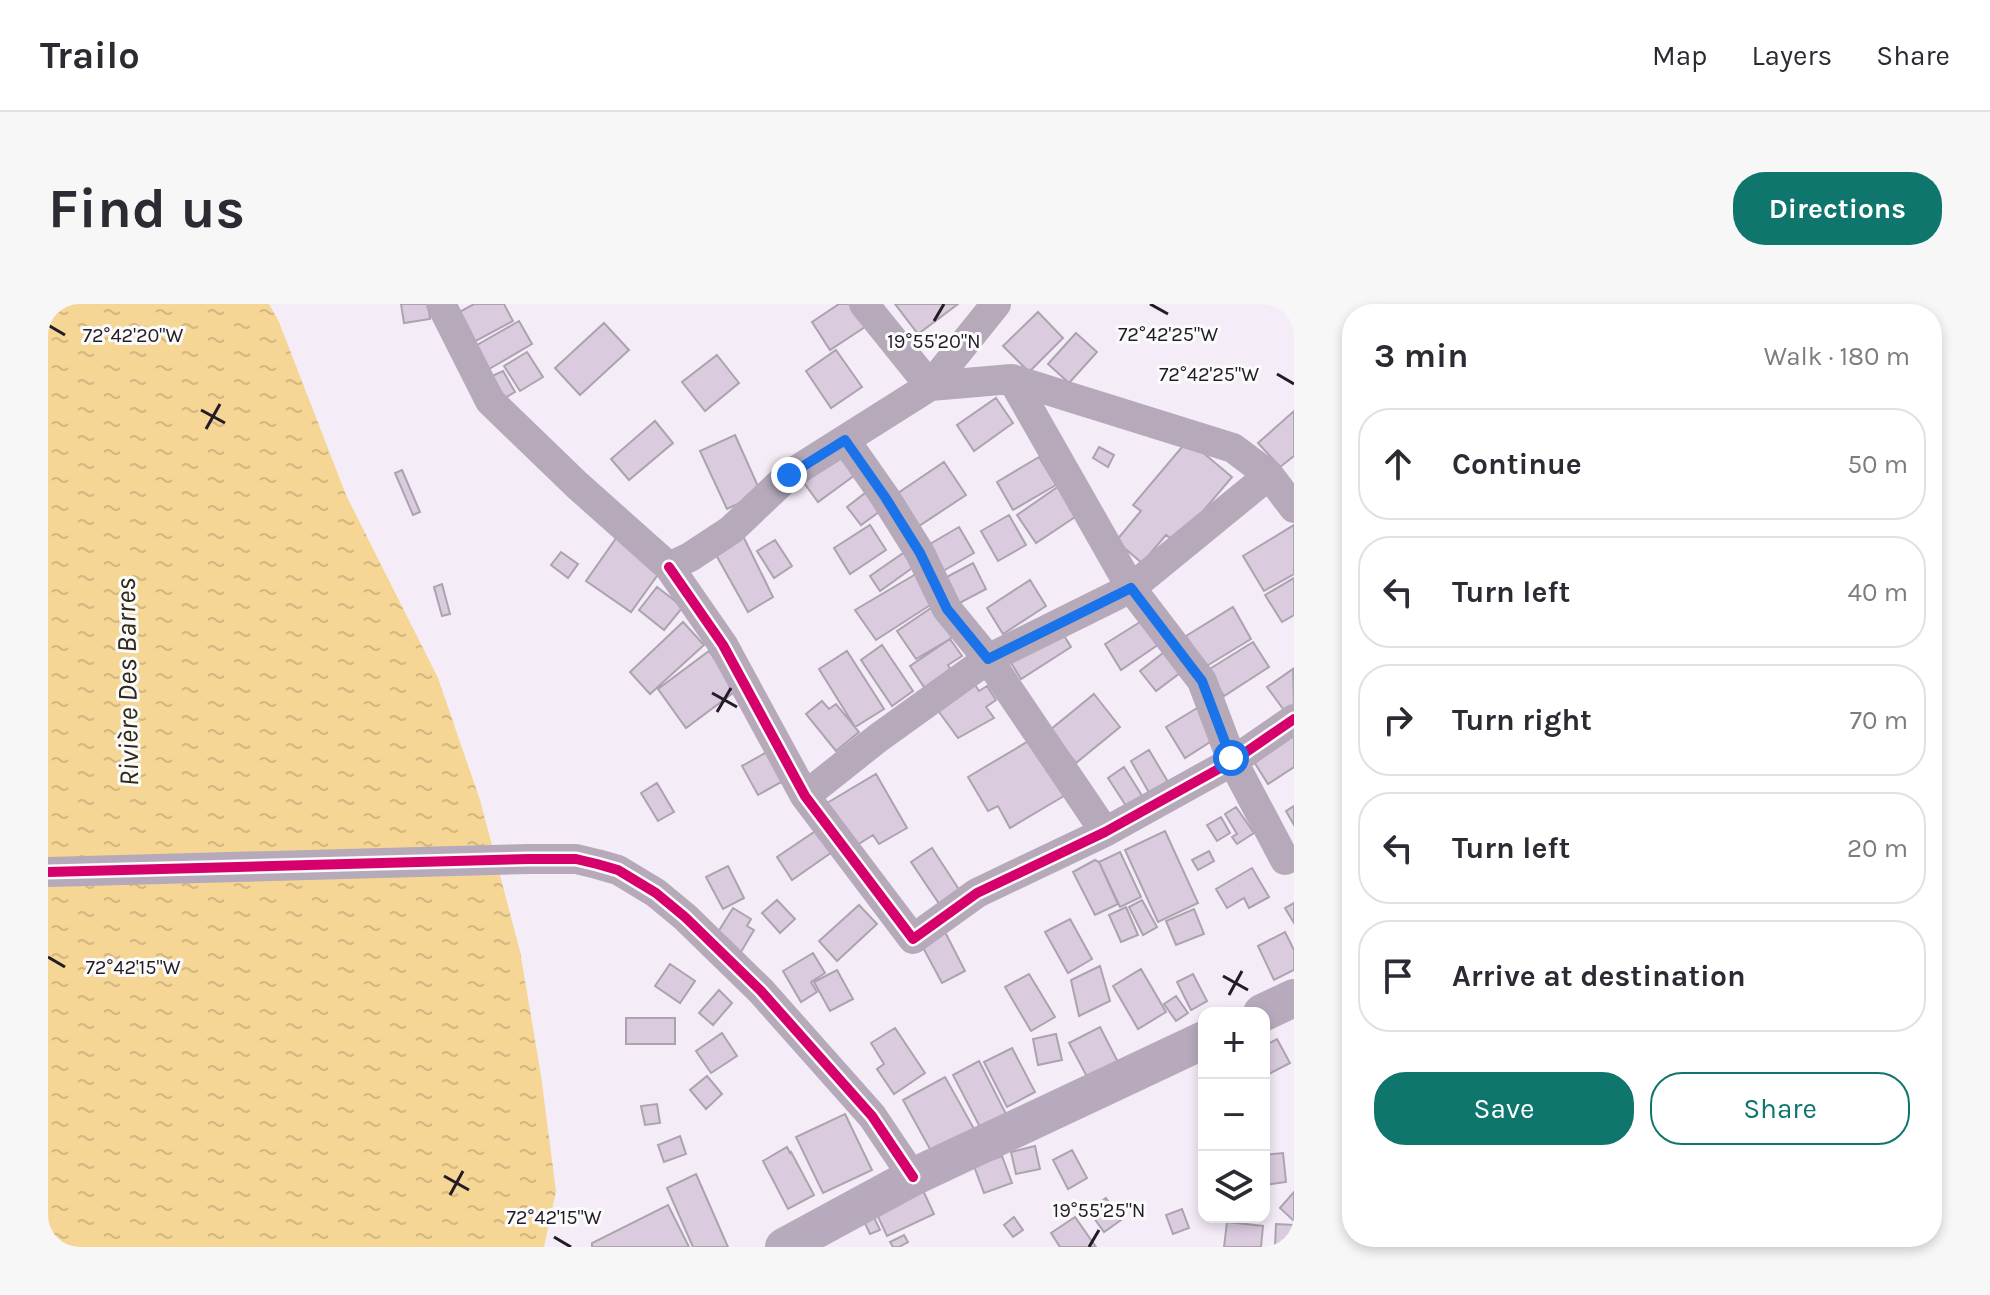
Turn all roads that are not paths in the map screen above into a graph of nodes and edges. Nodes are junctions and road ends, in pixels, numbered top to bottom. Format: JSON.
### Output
{"nodes":[{"id":1,"x":441,"y":304,"type":"edge"},
{"id":2,"x":864,"y":304,"type":"edge"},
{"id":3,"x":996,"y":304,"type":"edge"},
{"id":4,"x":1012,"y":379,"type":"junction"},
{"id":5,"x":930,"y":386,"type":"junction"},
{"id":6,"x":845,"y":440,"type":"junction"},
{"id":7,"x":1269,"y":475,"type":"junction"},
{"id":8,"x":1294,"y":508,"type":"edge"},
{"id":9,"x":669,"y":567,"type":"junction"},
{"id":10,"x":1131,"y":588,"type":"junction"},
{"id":11,"x":988,"y":659,"type":"junction"},
{"id":12,"x":1294,"y":719,"type":"edge"},
{"id":13,"x":1233,"y":761,"type":"junction"},
{"id":14,"x":805,"y":796,"type":"junction"},
{"id":15,"x":1105,"y":832,"type":"junction"},
{"id":16,"x":1285,"y":860,"type":"dead end"},
{"id":17,"x":48,"y":872,"type":"edge"},
{"id":18,"x":1294,"y":998,"type":"edge"},
{"id":19,"x":1270,"y":1009,"type":"edge"},
{"id":20,"x":1198,"y":1043,"type":"edge"},
{"id":21,"x":913,"y":1177,"type":"junction"},
{"id":22,"x":784,"y":1247,"type":"edge"}],
"edges":[{"from":1,"to":9,"type":"street"},
{"from":2,"to":5,"type":"street"},
{"from":3,"to":5,"type":"street"},
{"from":4,"to":5,"type":"street"},
{"from":4,"to":7,"type":"street"},
{"from":4,"to":10,"type":"street"},
{"from":5,"to":6,"type":"street"},
{"from":6,"to":9,"type":"street"},
{"from":6,"to":11,"type":"street"},
{"from":7,"to":8,"type":"street"},
{"from":7,"to":10,"type":"street"},
{"from":9,"to":14,"type":"street"},
{"from":10,"to":11,"type":"street"},
{"from":10,"to":13,"type":"street"},
{"from":11,"to":14,"type":"street"},
{"from":11,"to":15,"type":"street"},
{"from":12,"to":13,"type":"street"},
{"from":13,"to":15,"type":"street"},
{"from":13,"to":16,"type":"street"},
{"from":14,"to":15,"type":"street"},
{"from":17,"to":21,"type":"street"},
{"from":18,"to":19,"type":"main road"},
{"from":20,"to":21,"type":"main road"},
{"from":21,"to":22,"type":"main road"}]}
